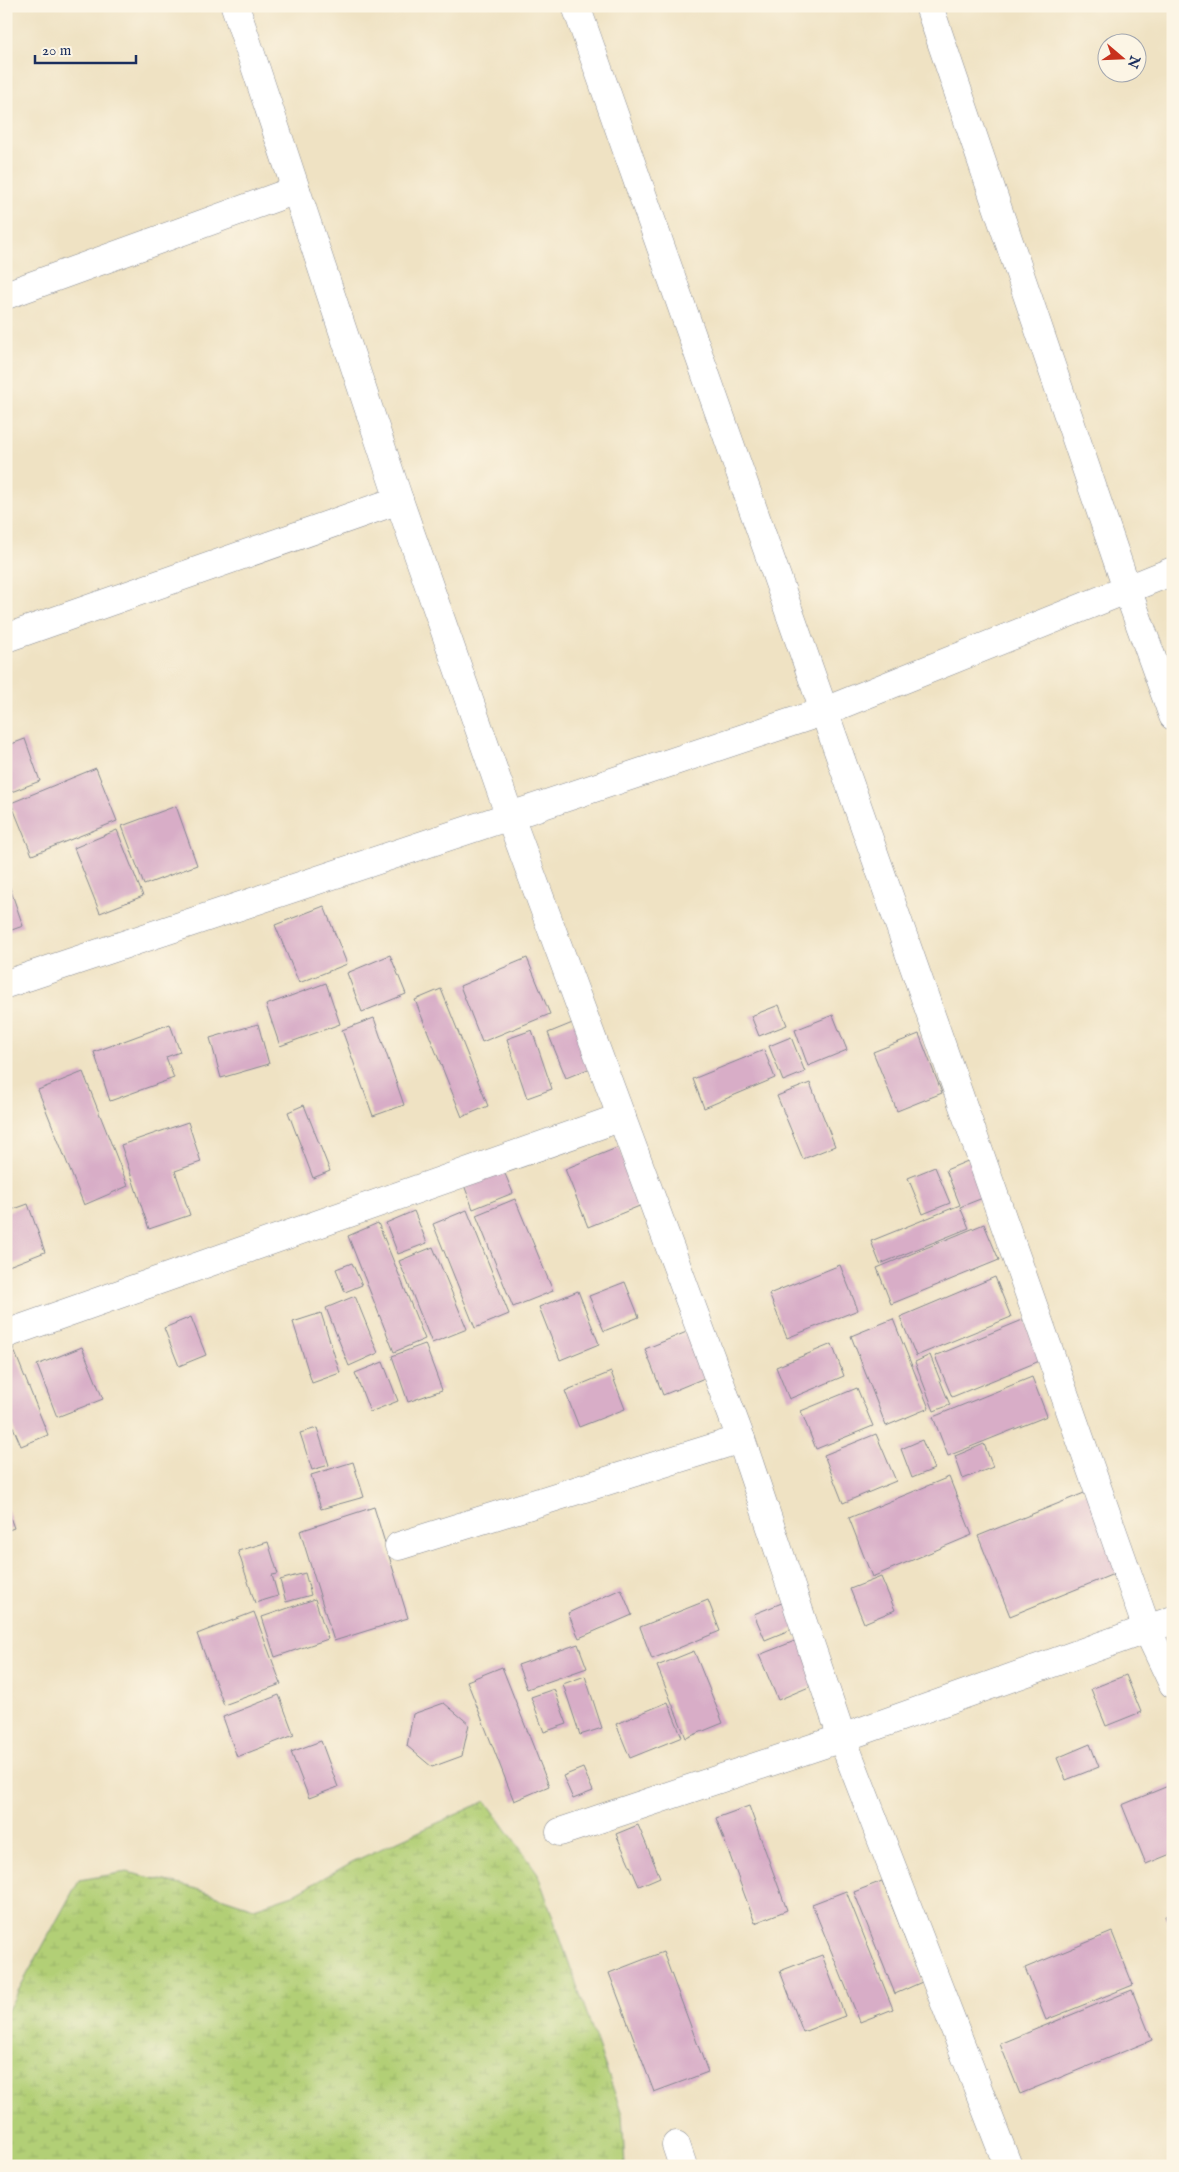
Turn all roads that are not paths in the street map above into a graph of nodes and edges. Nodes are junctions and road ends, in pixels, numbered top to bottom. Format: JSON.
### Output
{"nodes":[{"id":1,"x":235,"y":6,"type":"edge"},
{"id":2,"x":576,"y":6,"type":"edge"},
{"id":3,"x":930,"y":6,"type":"edge"},
{"id":4,"x":296,"y":190,"type":"junction"},
{"id":5,"x":6,"y":294,"type":"edge"},
{"id":6,"x":399,"y":500,"type":"junction"},
{"id":7,"x":1173,"y":571,"type":"edge"},
{"id":8,"x":1127,"y":589,"type":"junction"},
{"id":9,"x":6,"y":638,"type":"edge"},
{"id":10,"x":824,"y":711,"type":"junction"},
{"id":11,"x":1173,"y":716,"type":"edge"},
{"id":12,"x":510,"y":817,"type":"junction"},
{"id":13,"x":6,"y":984,"type":"edge"},
{"id":14,"x":622,"y":1117,"type":"junction"},
{"id":15,"x":6,"y":1334,"type":"edge"},
{"id":16,"x":741,"y":1438,"type":"junction"},
{"id":17,"x":399,"y":1546,"type":"dead end"},
{"id":18,"x":1173,"y":1620,"type":"edge"},
{"id":19,"x":1147,"y":1629,"type":"junction"},
{"id":20,"x":1173,"y":1684,"type":"edge"},
{"id":21,"x":842,"y":1738,"type":"junction"},
{"id":22,"x":560,"y":1832,"type":"dead end"},
{"id":23,"x":1008,"y":2166,"type":"edge"}],
"edges":[{"from":1,"to":4,"type":"street"},
{"from":2,"to":10,"type":"street"},
{"from":3,"to":8,"type":"street"},
{"from":4,"to":5,"type":"street"},
{"from":4,"to":6,"type":"street"},
{"from":6,"to":9,"type":"street"},
{"from":6,"to":12,"type":"street"},
{"from":7,"to":8,"type":"street"},
{"from":8,"to":10,"type":"street"},
{"from":8,"to":11,"type":"street"},
{"from":10,"to":12,"type":"street"},
{"from":10,"to":19,"type":"street"},
{"from":12,"to":13,"type":"street"},
{"from":12,"to":14,"type":"street"},
{"from":14,"to":15,"type":"street"},
{"from":14,"to":16,"type":"street"},
{"from":16,"to":17,"type":"street"},
{"from":16,"to":21,"type":"street"},
{"from":18,"to":19,"type":"street"},
{"from":19,"to":20,"type":"street"},
{"from":19,"to":21,"type":"street"},
{"from":21,"to":22,"type":"street"},
{"from":21,"to":23,"type":"street"}]}
